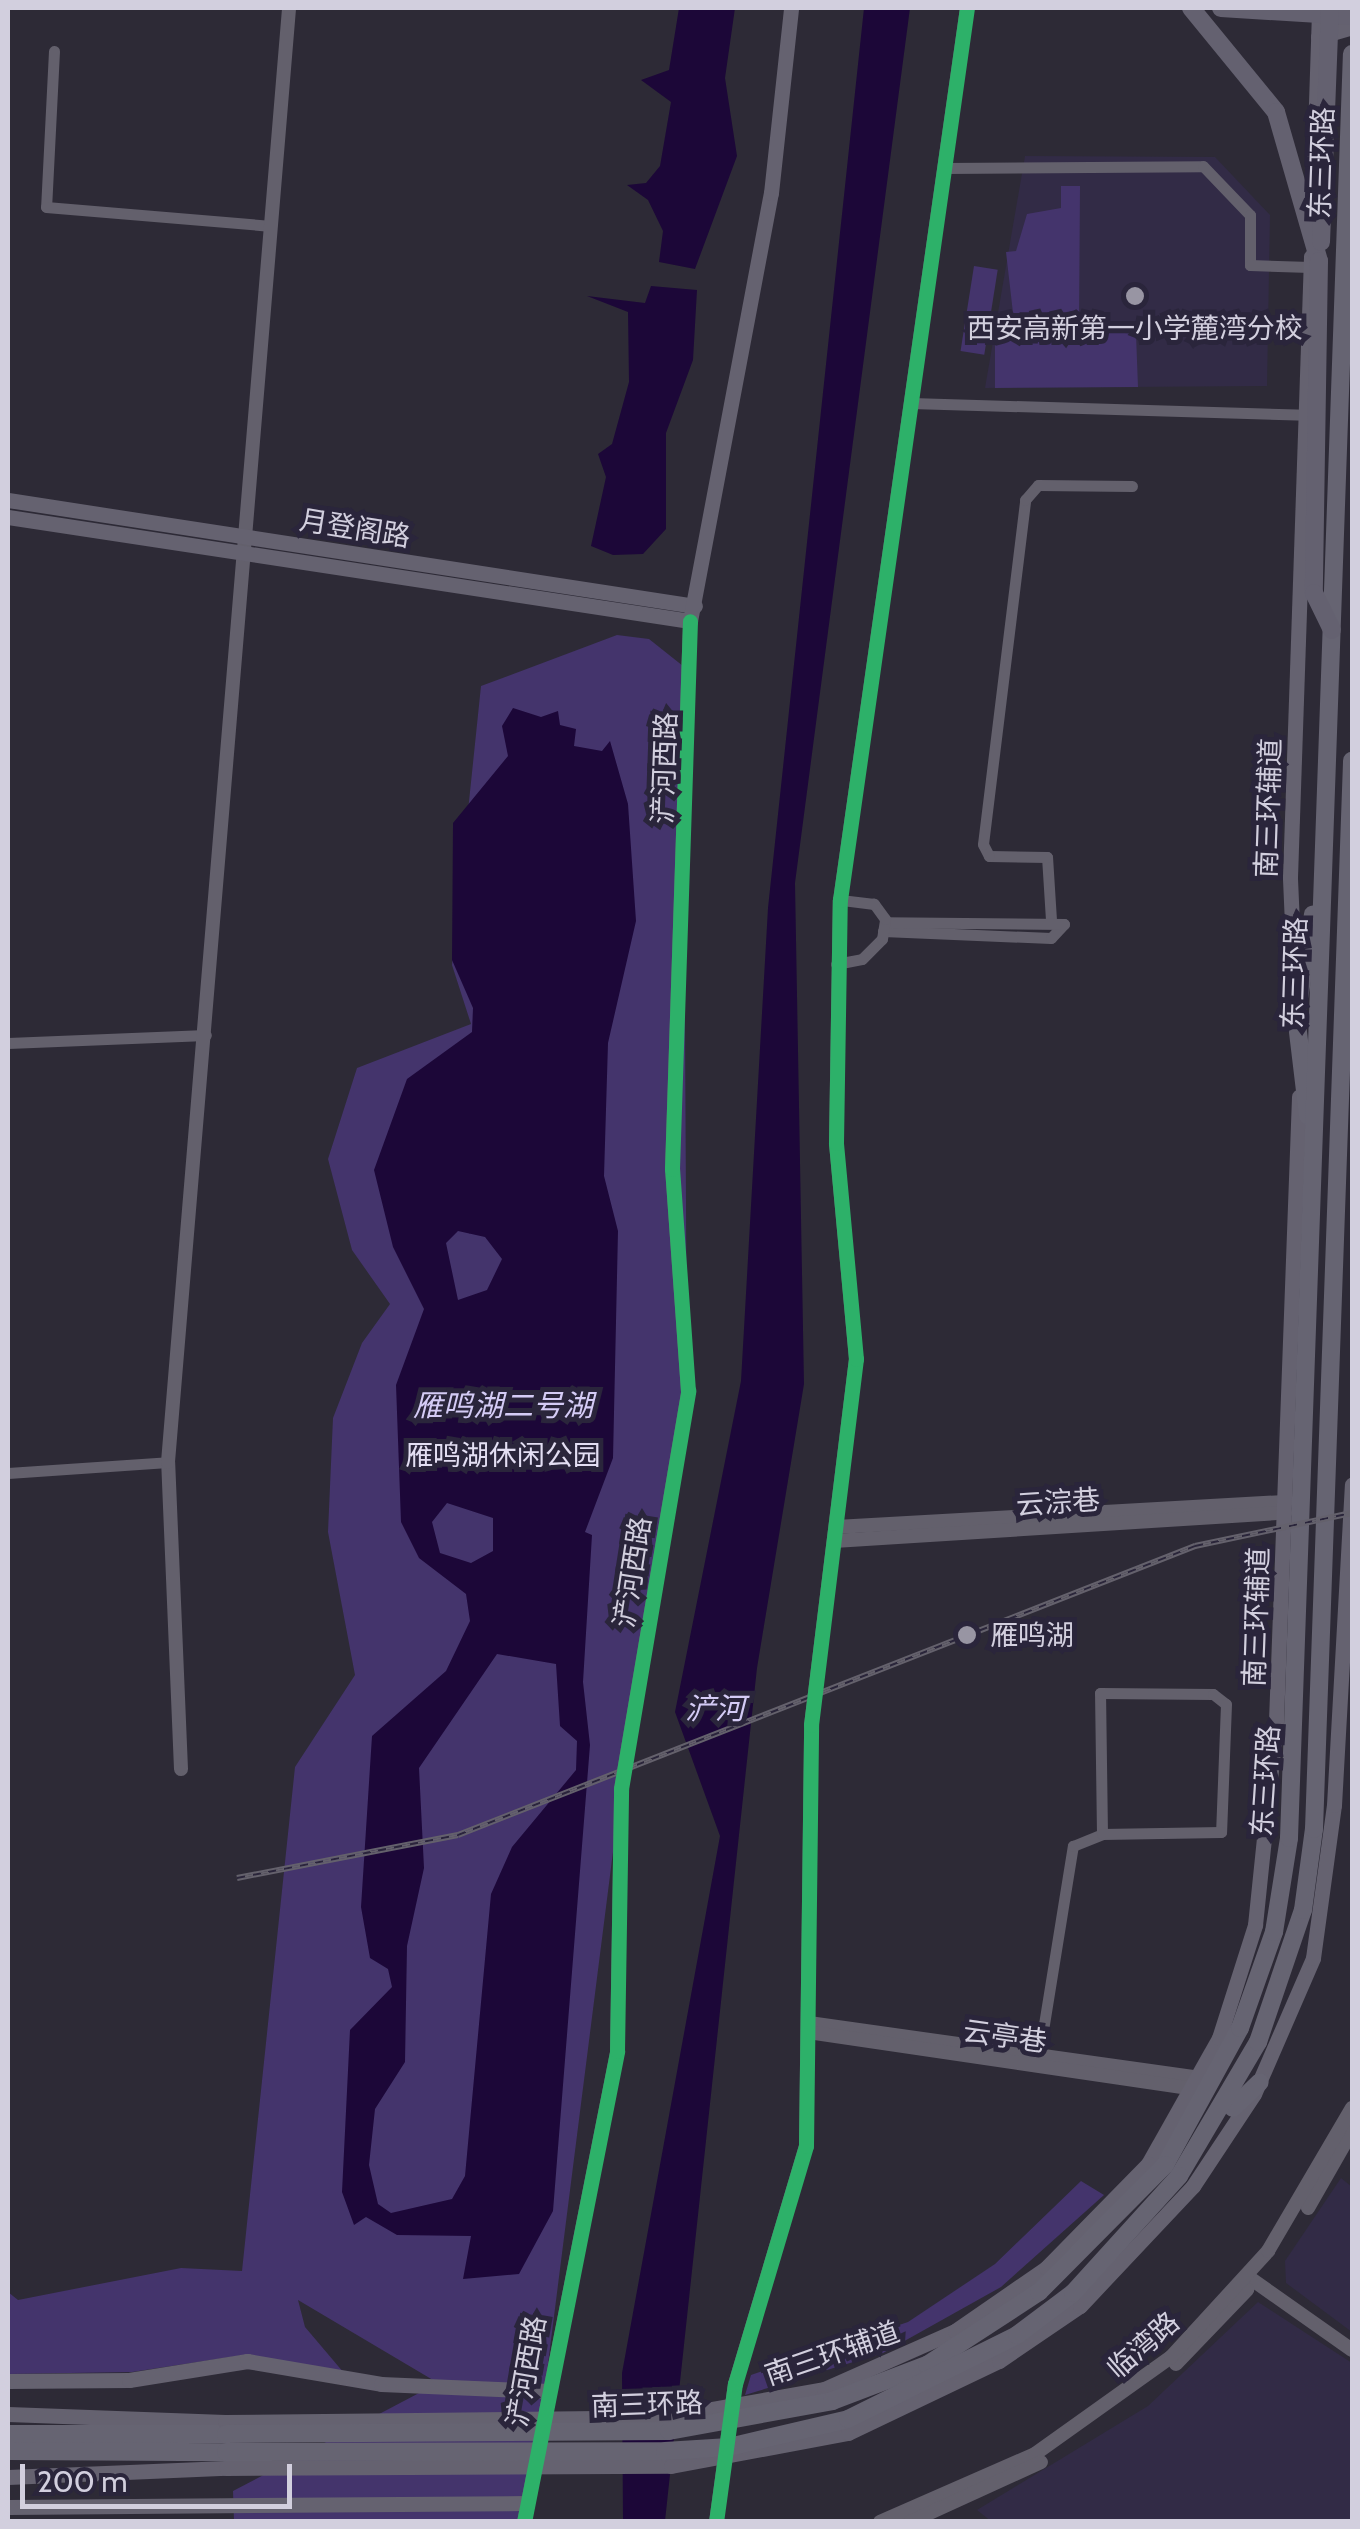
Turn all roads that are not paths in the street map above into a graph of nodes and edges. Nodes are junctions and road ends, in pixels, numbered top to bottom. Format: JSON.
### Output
{"nodes":[{"id":1,"x":289,"y":8,"type":"edge"},
{"id":2,"x":791,"y":8,"type":"edge"},
{"id":3,"x":967,"y":8,"type":"edge"},
{"id":4,"x":1191,"y":8,"type":"edge"},
{"id":5,"x":1221,"y":8,"type":"edge"},
{"id":6,"x":1320,"y":8,"type":"edge"},
{"id":7,"x":1330,"y":8,"type":"edge"},
{"id":8,"x":1352,"y":16,"type":"edge"},
{"id":9,"x":1352,"y":27,"type":"edge"},
{"id":10,"x":1318,"y":37,"type":"junction"},
{"id":11,"x":54,"y":51,"type":"dead end"},
{"id":12,"x":1352,"y":54,"type":"edge"},
{"id":13,"x":944,"y":168,"type":"junction"},
{"id":14,"x":270,"y":226,"type":"junction"},
{"id":15,"x":1315,"y":264,"type":"junction"},
{"id":16,"x":912,"y":403,"type":"junction"},
{"id":17,"x":1305,"y":414,"type":"junction"},
{"id":18,"x":1132,"y":486,"type":"dead end"},
{"id":19,"x":8,"y":500,"type":"edge"},
{"id":20,"x":8,"y":518,"type":"edge"},
{"id":21,"x":244,"y":536,"type":"junction"},
{"id":22,"x":239,"y":554,"type":"junction"},
{"id":23,"x":693,"y":613,"type":"junction"},
{"id":24,"x":1332,"y":630,"type":"junction"},
{"id":25,"x":1328,"y":760,"type":"junction"},
{"id":26,"x":1352,"y":761,"type":"edge"},
{"id":27,"x":1350,"y":842,"type":"junction"},
{"id":28,"x":1352,"y":863,"type":"edge"},
{"id":29,"x":840,"y":900,"type":"junction"},
{"id":30,"x":884,"y":926,"type":"junction"},
{"id":31,"x":836,"y":964,"type":"junction"},
{"id":32,"x":1296,"y":1016,"type":"junction"},
{"id":33,"x":206,"y":1035,"type":"junction"},
{"id":34,"x":8,"y":1043,"type":"edge"},
{"id":35,"x":1352,"y":1094,"type":"edge"},
{"id":36,"x":1316,"y":1176,"type":"junction"},
{"id":37,"x":1340,"y":1187,"type":"junction"},
{"id":38,"x":168,"y":1462,"type":"junction"},
{"id":39,"x":8,"y":1473,"type":"edge"},
{"id":40,"x":1352,"y":1485,"type":"edge"},
{"id":41,"x":1352,"y":1503,"type":"edge"},
{"id":42,"x":1285,"y":1508,"type":"junction"},
{"id":43,"x":1352,"y":1516,"type":"edge"},
{"id":44,"x":835,"y":1534,"type":"junction"},
{"id":45,"x":181,"y":1769,"type":"dead end"},
{"id":46,"x":1102,"y":1834,"type":"junction"},
{"id":47,"x":1282,"y":1893,"type":"joint"},
{"id":48,"x":1303,"y":1910,"type":"joint"},
{"id":49,"x":809,"y":2027,"type":"junction"},
{"id":50,"x":1234,"y":2041,"type":"junction"},
{"id":51,"x":1039,"y":2055,"type":"junction"},
{"id":52,"x":1199,"y":2078,"type":"junction"},
{"id":53,"x":1260,"y":2082,"type":"junction"},
{"id":54,"x":1352,"y":2108,"type":"edge"},
{"id":55,"x":1214,"y":2126,"type":"junction"},
{"id":56,"x":1352,"y":2131,"type":"edge"},
{"id":57,"x":1171,"y":2173,"type":"junction"},
{"id":58,"x":1251,"y":2278,"type":"junction"},
{"id":59,"x":1352,"y":2350,"type":"edge"},
{"id":60,"x":8,"y":2381,"type":"edge"},
{"id":61,"x":550,"y":2391,"type":"junction"},
{"id":62,"x":8,"y":2414,"type":"edge"},
{"id":63,"x":8,"y":2434,"type":"edge"},
{"id":64,"x":226,"y":2444,"type":"junction"},
{"id":65,"x":8,"y":2451,"type":"edge"},
{"id":66,"x":8,"y":2476,"type":"edge"},
{"id":67,"x":526,"y":2504,"type":"junction"},
{"id":68,"x":8,"y":2507,"type":"edge"},
{"id":69,"x":524,"y":2522,"type":"edge"},
{"id":70,"x":716,"y":2522,"type":"edge"},
{"id":71,"x":880,"y":2522,"type":"edge"},
{"id":72,"x":910,"y":2522,"type":"edge"}],
"edges":[{"from":1,"to":14,"type":"street"},
{"from":2,"to":23,"type":"main road","name":"浐河西路"},
{"from":3,"to":13,"type":"street"},
{"from":4,"to":15,"type":"main road","bridge":true},
{"from":5,"to":8,"type":"main road","bridge":true},
{"from":6,"to":10,"type":"main road","name":"南三环辅道"},
{"from":7,"to":15,"type":"main road","bridge":true},
{"from":9,"to":10,"type":"main road"},
{"from":10,"to":15,"type":"main road","name":"南三环辅道"},
{"from":11,"to":14,"type":"street"},
{"from":12,"to":24,"type":"highway","name":"东三环路"},
{"from":13,"to":15,"type":"street"},
{"from":13,"to":16,"type":"street"},
{"from":14,"to":21,"type":"street"},
{"from":15,"to":17,"type":"main road","name":"南三环辅道"},
{"from":15,"to":24,"type":"main road","bridge":true},
{"from":16,"to":17,"type":"street"},
{"from":16,"to":29,"type":"street"},
{"from":17,"to":32,"type":"main road","name":"南三环辅道"},
{"from":18,"to":30,"type":"street"},
{"from":19,"to":21,"type":"main road","name":"月登阁路"},
{"from":20,"to":22,"type":"main road","name":"月登阁路"},
{"from":21,"to":22,"type":"street"},
{"from":21,"to":23,"type":"main road","name":"月登阁路"},
{"from":22,"to":23,"type":"main road","name":"月登阁路"},
{"from":22,"to":33,"type":"street"},
{"from":23,"to":61,"type":"street","name":"浐河西路"},
{"from":24,"to":25,"type":"highway","name":"东三环路"},
{"from":25,"to":32,"type":"highway"},
{"from":25,"to":36,"type":"highway","name":"东三环路"},
{"from":26,"to":27,"type":"highway","name":"东三环路"},
{"from":27,"to":28,"type":"highway"},
{"from":27,"to":37,"type":"highway","name":"东三环路"},
{"from":29,"to":30,"type":"street"},
{"from":29,"to":31,"type":"street"},
{"from":30,"to":31,"type":"street"},
{"from":31,"to":44,"type":"street"},
{"from":32,"to":36,"type":"highway"},
{"from":32,"to":42,"type":"main road","name":"南三环辅道"},
{"from":33,"to":34,"type":"street"},
{"from":33,"to":38,"type":"street"},
{"from":35,"to":37,"type":"highway"},
{"from":36,"to":47,"type":"highway","name":"东三环路"},
{"from":37,"to":48,"type":"highway","name":"东三环路"},
{"from":38,"to":39,"type":"street"},
{"from":38,"to":45,"type":"street"},
{"from":40,"to":41,"type":"main road","name":"南三环辅道"},
{"from":41,"to":43,"type":"main road","name":"南三环辅道"},
{"from":42,"to":44,"type":"street","name":"云淙巷"},
{"from":42,"to":52,"type":"main road","name":"南三环辅道"},
{"from":43,"to":53,"type":"main road","name":"南三环辅道"},
{"from":44,"to":49,"type":"street"},
{"from":46,"to":46,"type":"street"},
{"from":46,"to":51,"type":"street"},
{"from":47,"to":50,"type":"highway","name":"南三环路"},
{"from":48,"to":55,"type":"highway","name":"南三环路"},
{"from":49,"to":51,"type":"street"},
{"from":49,"to":52,"type":"street","name":"云亭巷"},
{"from":49,"to":70,"type":"street"},
{"from":50,"to":52,"type":"highway"},
{"from":50,"to":57,"type":"highway","name":"南三环路"},
{"from":51,"to":52,"type":"street"},
{"from":52,"to":57,"type":"main road","name":"南三环辅道"},
{"from":53,"to":55,"type":"highway"},
{"from":53,"to":57,"type":"main road","name":"南三环辅道"},
{"from":54,"to":58,"type":"street","name":"临湾路"},
{"from":55,"to":57,"type":"highway","name":"南三环路"},
{"from":56,"to":58,"type":"street","name":"临湾路"},
{"from":57,"to":64,"type":"main road","name":"南三环辅道","bridge":true},
{"from":57,"to":64,"type":"highway","name":"南三环路","bridge":true},
{"from":58,"to":59,"type":"street"},
{"from":58,"to":71,"type":"street","name":"临湾路"},
{"from":58,"to":72,"type":"street","name":"临湾路"},
{"from":60,"to":61,"type":"main road"},
{"from":61,"to":67,"type":"street","name":"浐河西路"},
{"from":62,"to":64,"type":"main road","name":"南三环辅道"},
{"from":63,"to":64,"type":"highway","name":"南三环路"},
{"from":64,"to":65,"type":"highway","name":"南三环路"},
{"from":64,"to":66,"type":"main road","name":"南三环辅道"},
{"from":67,"to":68,"type":"main road"},
{"from":67,"to":69,"type":"street","name":"浐河西路"}]}
